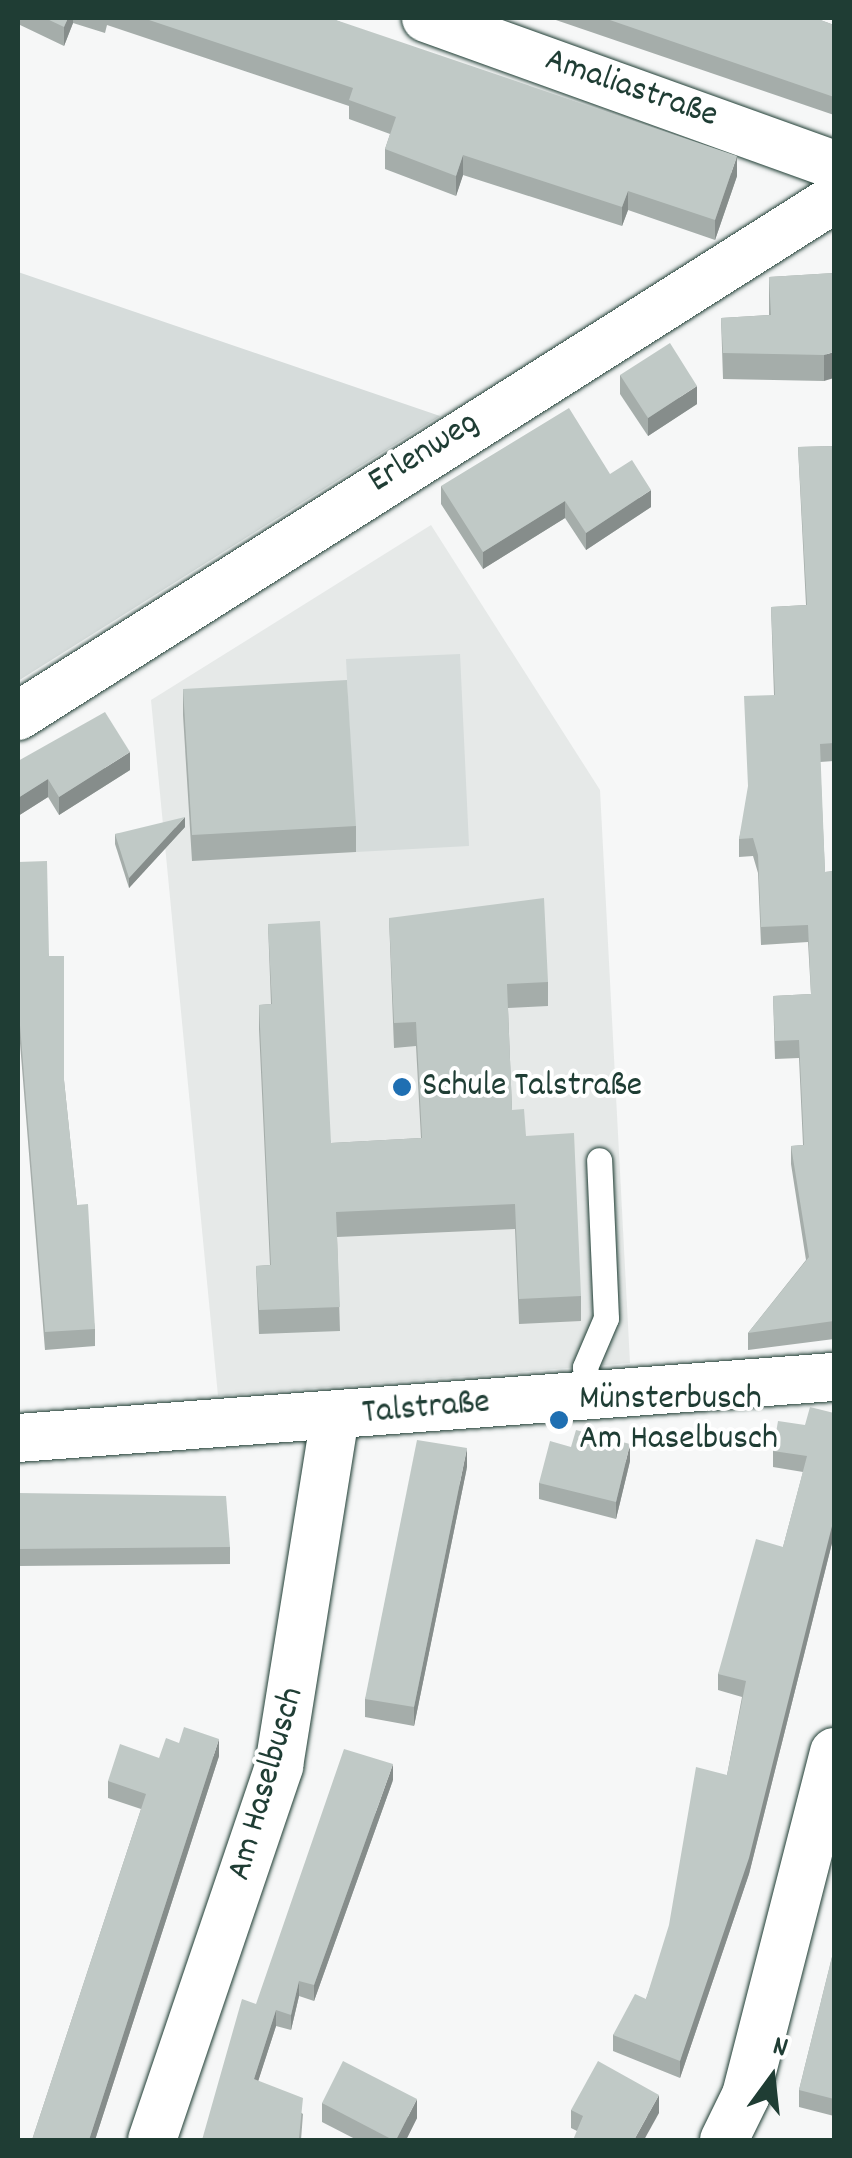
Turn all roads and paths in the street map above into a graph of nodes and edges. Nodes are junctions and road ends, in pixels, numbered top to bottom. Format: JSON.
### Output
{"nodes":[{"id":1,"x":426,"y":18,"type":"edge"},
{"id":2,"x":834,"y":166,"type":"edge"},
{"id":3,"x":834,"y":199,"type":"edge"},
{"id":4,"x":18,"y":716,"type":"edge"},
{"id":5,"x":599,"y":1160,"type":"dead end"},
{"id":6,"x":834,"y":1376,"type":"edge"},
{"id":7,"x":590,"y":1396,"type":"junction"},
{"id":8,"x":335,"y":1417,"type":"junction"},
{"id":9,"x":18,"y":1438,"type":"edge"},
{"id":10,"x":834,"y":1752,"type":"edge"},
{"id":11,"x":152,"y":2140,"type":"edge"},
{"id":12,"x":724,"y":2140,"type":"edge"}],
"edges":[{"from":1,"to":2,"type":"street","name":"Amaliastraße"},
{"from":3,"to":4,"type":"street","name":"Erlenweg"},
{"from":5,"to":7,"type":"lane"},
{"from":6,"to":7,"type":"street","name":"Talstraße"},
{"from":7,"to":8,"type":"street","name":"Talstraße"},
{"from":8,"to":9,"type":"street","name":"Talstraße"},
{"from":8,"to":11,"type":"street","name":"Am Haselbusch"},
{"from":10,"to":12,"type":"street"}]}
